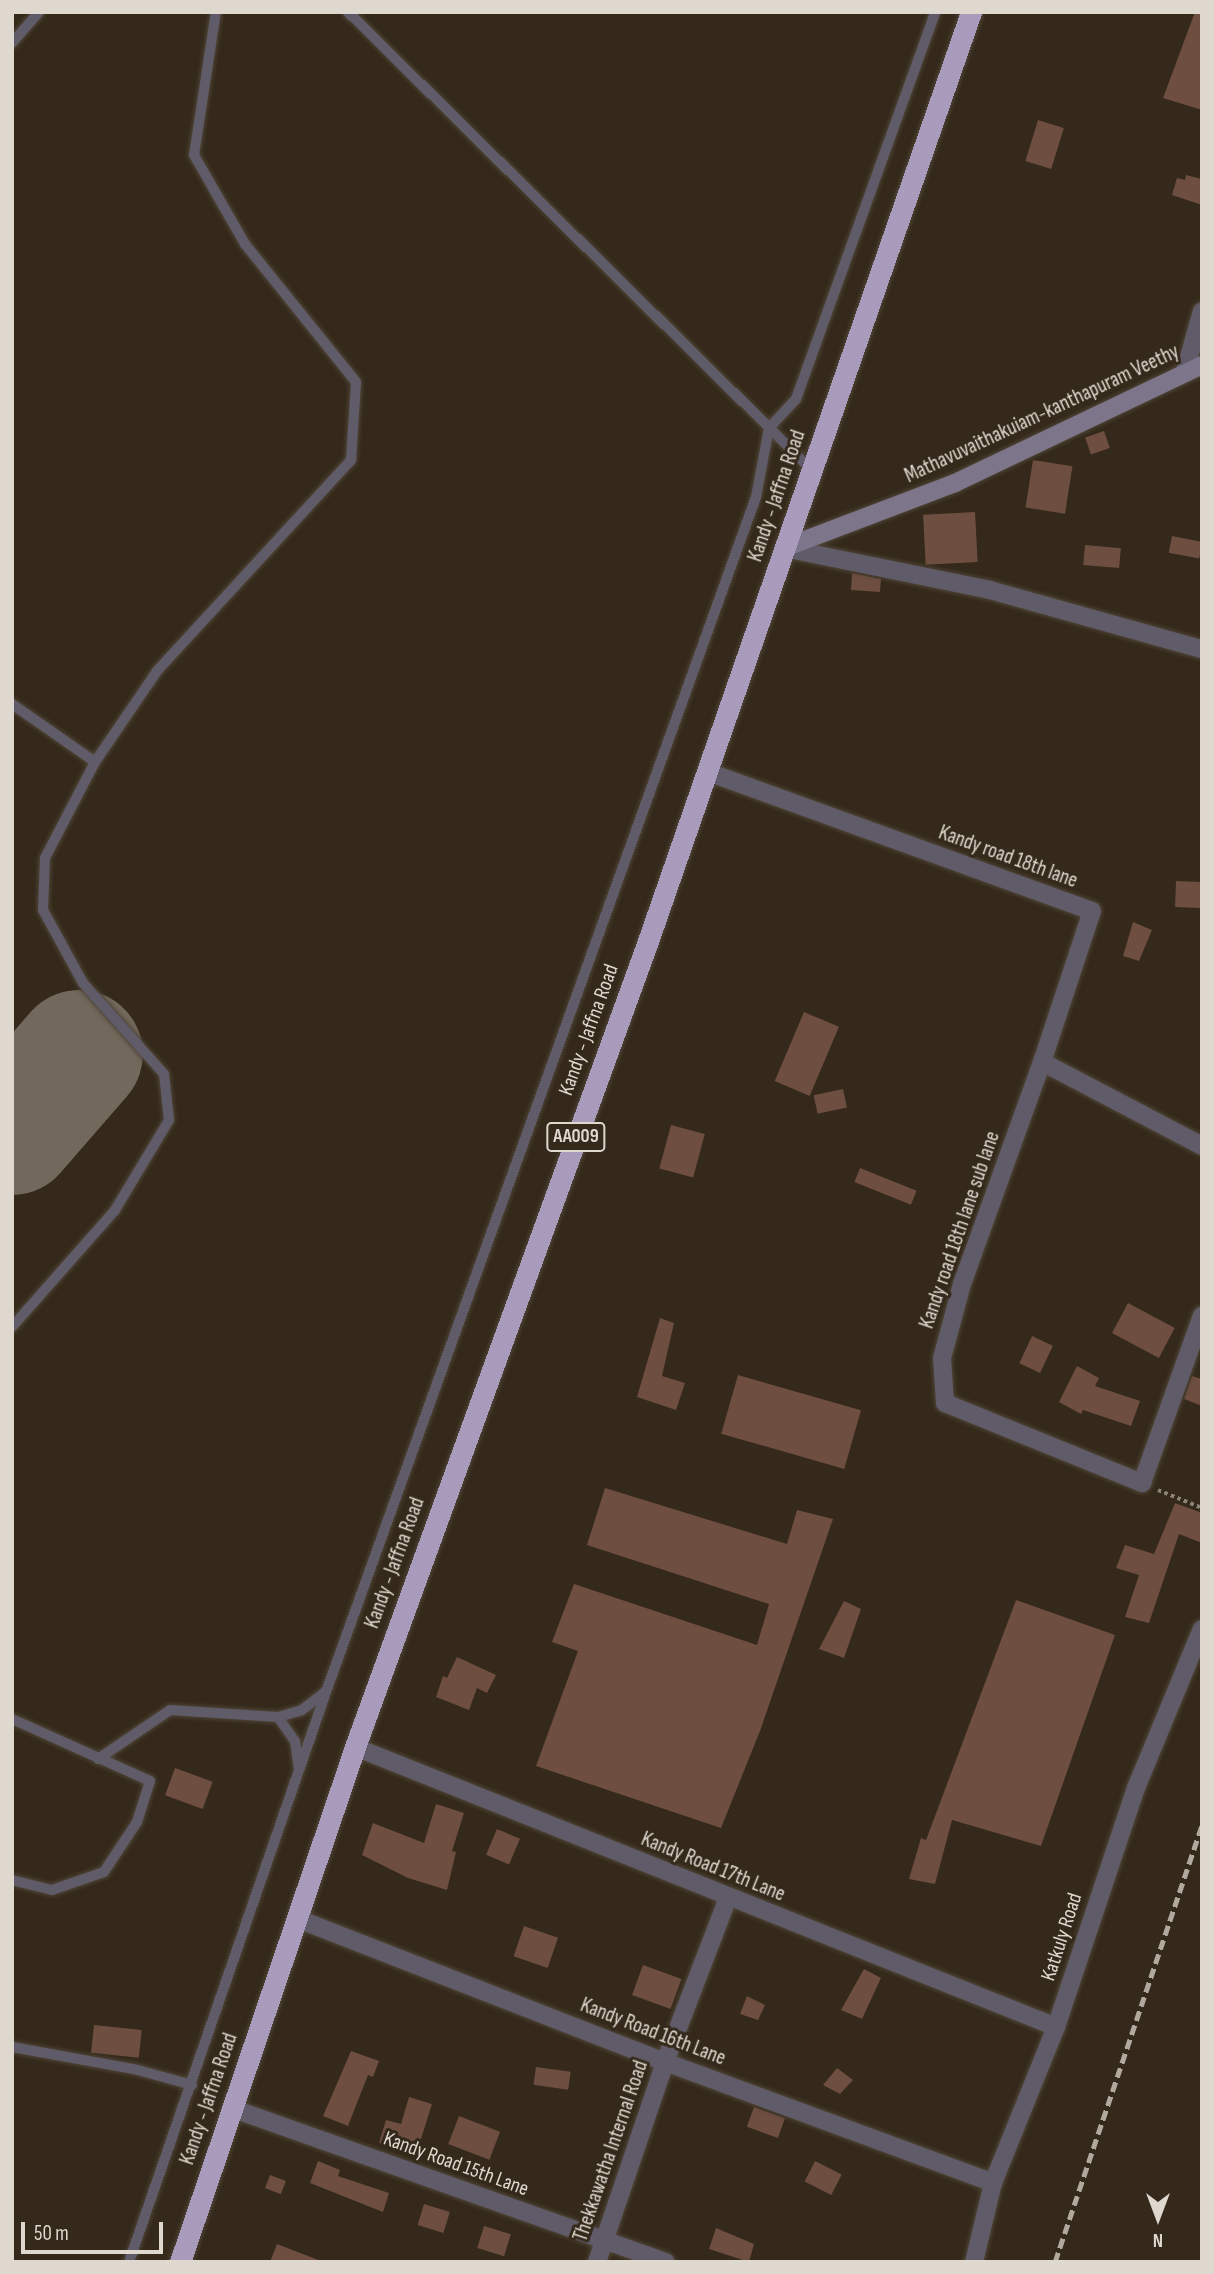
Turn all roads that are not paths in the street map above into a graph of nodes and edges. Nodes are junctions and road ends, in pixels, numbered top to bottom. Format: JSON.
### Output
{"nodes":[{"id":1,"x":39,"y":12,"type":"edge"},
{"id":2,"x":216,"y":12,"type":"edge"},
{"id":3,"x":348,"y":12,"type":"edge"},
{"id":4,"x":935,"y":12,"type":"edge"},
{"id":5,"x":971,"y":12,"type":"edge"},
{"id":6,"x":12,"y":43,"type":"edge"},
{"id":7,"x":1202,"y":311,"type":"edge"},
{"id":8,"x":1193,"y":368,"type":"edge"},
{"id":9,"x":769,"y":428,"type":"junction"},
{"id":10,"x":812,"y":470,"type":"junction"},
{"id":11,"x":784,"y":548,"type":"junction"},
{"id":12,"x":1202,"y":649,"type":"edge"},
{"id":13,"x":12,"y":704,"type":"edge"},
{"id":14,"x":95,"y":762,"type":"junction"},
{"id":15,"x":708,"y":772,"type":"junction"},
{"id":16,"x":1042,"y":1062,"type":"junction"},
{"id":17,"x":1202,"y":1146,"type":"edge"},
{"id":18,"x":1202,"y":1315,"type":"edge"},
{"id":19,"x":12,"y":1327,"type":"edge"},
{"id":20,"x":1202,"y":1629,"type":"edge"},
{"id":21,"x":326,"y":1692,"type":"junction"},
{"id":22,"x":278,"y":1717,"type":"junction"},
{"id":23,"x":12,"y":1719,"type":"edge"},
{"id":24,"x":355,"y":1746,"type":"junction"},
{"id":25,"x":99,"y":1759,"type":"junction"},
{"id":26,"x":299,"y":1772,"type":"junction"},
{"id":27,"x":12,"y":1880,"type":"edge"},
{"id":28,"x":728,"y":1898,"type":"junction"},
{"id":29,"x":298,"y":1919,"type":"junction"},
{"id":30,"x":1056,"y":2027,"type":"junction"},
{"id":31,"x":12,"y":2047,"type":"edge"},
{"id":32,"x":665,"y":2062,"type":"junction"},
{"id":33,"x":192,"y":2085,"type":"junction"},
{"id":34,"x":231,"y":2108,"type":"junction"},
{"id":35,"x":993,"y":2183,"type":"junction"},
{"id":36,"x":606,"y":2241,"type":"junction"},
{"id":37,"x":129,"y":2262,"type":"edge"},
{"id":38,"x":180,"y":2262,"type":"edge"},
{"id":39,"x":597,"y":2262,"type":"edge"},
{"id":40,"x":666,"y":2262,"type":"edge"},
{"id":41,"x":974,"y":2262,"type":"edge"}],
"edges":[{"from":1,"to":6,"type":"lane"},
{"from":2,"to":14,"type":"lane"},
{"from":3,"to":9,"type":"lane"},
{"from":4,"to":9,"type":"lane"},
{"from":5,"to":10,"type":"highway","name":"Kandy - Jaffna Road","number":"AA009"},
{"from":7,"to":8,"type":"street"},
{"from":8,"to":11,"type":"street","name":"Mathavuvaithakuiam-kanthapuram Veethy"},
{"from":9,"to":10,"type":"lane"},
{"from":9,"to":21,"type":"lane"},
{"from":10,"to":11,"type":"highway","name":"Kandy - Jaffna Road","number":"AA009"},
{"from":11,"to":12,"type":"street"},
{"from":11,"to":15,"type":"highway","name":"Kandy - Jaffna Road","number":"AA009"},
{"from":13,"to":14,"type":"lane"},
{"from":14,"to":19,"type":"lane"},
{"from":15,"to":16,"type":"street","name":"Kandy road 18th lane"},
{"from":15,"to":24,"type":"highway","name":"Kandy - Jaffna Road","number":"AA009"},
{"from":16,"to":17,"type":"street"},
{"from":16,"to":18,"type":"street","name":"Kandy road 18th lane sub lane"},
{"from":20,"to":30,"type":"street","name":"Katkuly Road"},
{"from":21,"to":22,"type":"lane"},
{"from":21,"to":26,"type":"lane"},
{"from":22,"to":25,"type":"lane"},
{"from":22,"to":26,"type":"lane"},
{"from":23,"to":25,"type":"lane"},
{"from":24,"to":28,"type":"street","name":"Kandy Road 17th Lane"},
{"from":24,"to":29,"type":"highway","name":"Kandy - Jaffna Road","number":"AA009"},
{"from":25,"to":27,"type":"lane"},
{"from":26,"to":33,"type":"lane"},
{"from":28,"to":30,"type":"street","name":"Kandy Road 17th Lane"},
{"from":28,"to":32,"type":"street","name":"Thekkawatha Internal Road"},
{"from":29,"to":32,"type":"street","name":"Kandy Road 16th Lane"},
{"from":29,"to":34,"type":"highway","name":"Kandy - Jaffna Road","number":"AA009"},
{"from":30,"to":35,"type":"street","name":"Katkuly Road"},
{"from":31,"to":33,"type":"lane"},
{"from":32,"to":35,"type":"street","name":"Kandy Road 16th Lane"},
{"from":32,"to":36,"type":"street","name":"Thekkawatha Internal Road"},
{"from":33,"to":37,"type":"lane"},
{"from":34,"to":36,"type":"street","name":"Kandy Road 15th Lane"},
{"from":34,"to":38,"type":"highway","name":"Kandy - Jaffna Road","number":"AA009"},
{"from":35,"to":41,"type":"street","name":"Katkuly Road"},
{"from":36,"to":39,"type":"street","name":"Thekkawatha Internal Road"},
{"from":36,"to":40,"type":"street","name":"Kandy Road 15th Lane"}]}
